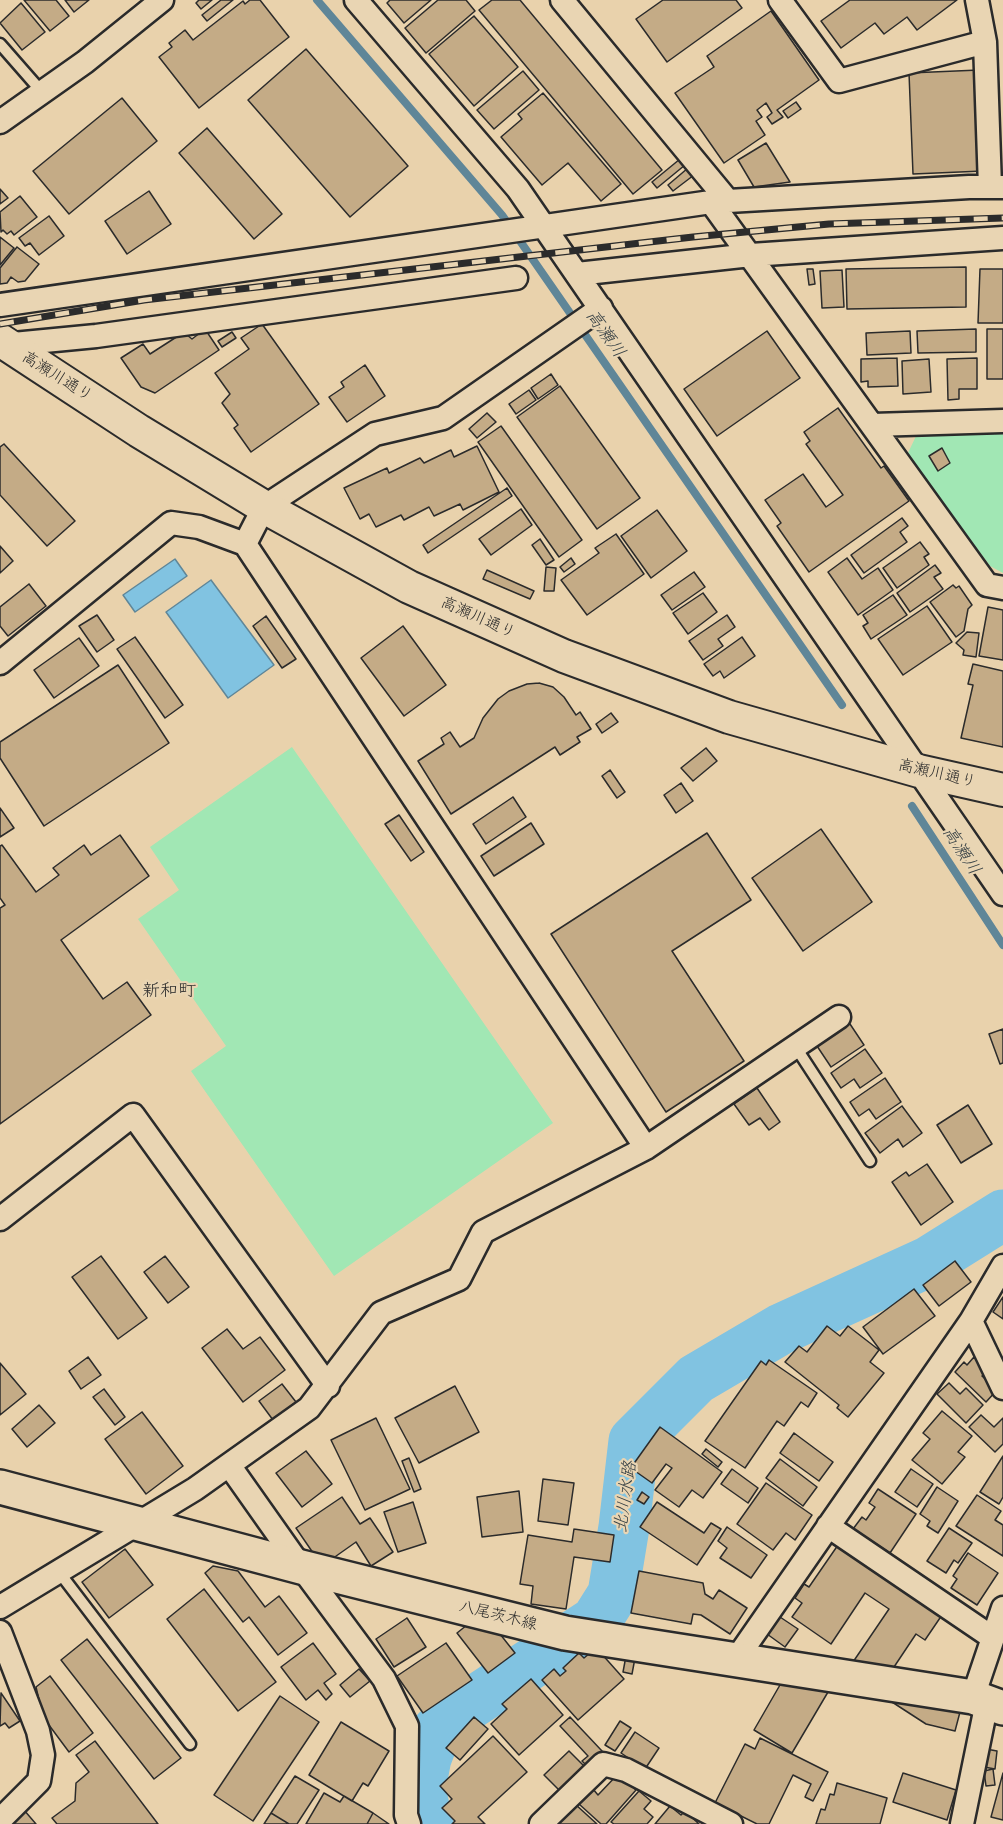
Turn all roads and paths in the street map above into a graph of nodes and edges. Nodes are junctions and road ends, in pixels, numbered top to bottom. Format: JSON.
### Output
{"nodes":[{"id":1,"x":162,"y":0,"type":"edge"},
{"id":2,"x":356,"y":0,"type":"edge"},
{"id":3,"x":562,"y":0,"type":"edge"},
{"id":4,"x":780,"y":0,"type":"edge"},
{"id":5,"x":977,"y":0,"type":"edge"},
{"id":6,"x":985,"y":42,"type":"junction"},
{"id":7,"x":0,"y":44,"type":"edge"},
{"id":8,"x":42,"y":92,"type":"junction"},
{"id":9,"x":0,"y":122,"type":"edge"},
{"id":10,"x":997,"y":187,"type":"edge"},
{"id":11,"x":720,"y":201,"type":"junction"},
{"id":12,"x":539,"y":229,"type":"junction"},
{"id":13,"x":1003,"y":238,"type":"edge"},
{"id":14,"x":751,"y":255,"type":"junction"},
{"id":15,"x":577,"y":274,"type":"junction"},
{"id":16,"x":516,"y":278,"type":"dead end"},
{"id":17,"x":0,"y":305,"type":"edge"},
{"id":18,"x":597,"y":311,"type":"junction"},
{"id":19,"x":1,"y":343,"type":"edge"},
{"id":20,"x":1003,"y":421,"type":"edge"},
{"id":21,"x":873,"y":425,"type":"junction"},
{"id":22,"x":264,"y":507,"type":"junction"},
{"id":23,"x":245,"y":544,"type":"junction"},
{"id":24,"x":1003,"y":588,"type":"edge"},
{"id":25,"x":0,"y":663,"type":"edge"},
{"id":26,"x":919,"y":771,"type":"junction"},
{"id":27,"x":1003,"y":790,"type":"edge"},
{"id":28,"x":1003,"y":894,"type":"edge"},
{"id":29,"x":839,"y":1017,"type":"dead end"},
{"id":30,"x":795,"y":1046,"type":"junction"},
{"id":31,"x":646,"y":1148,"type":"junction"},
{"id":32,"x":870,"y":1161,"type":"dead end"},
{"id":33,"x":0,"y":1219,"type":"edge"},
{"id":34,"x":1003,"y":1266,"type":"edge"},
{"id":35,"x":971,"y":1321,"type":"junction"},
{"id":36,"x":328,"y":1386,"type":"junction"},
{"id":37,"x":1003,"y":1388,"type":"edge"},
{"id":38,"x":229,"y":1465,"type":"junction"},
{"id":39,"x":0,"y":1487,"type":"edge"},
{"id":40,"x":138,"y":1525,"type":"junction"},
{"id":41,"x":828,"y":1526,"type":"junction"},
{"id":42,"x":301,"y":1567,"type":"junction"},
{"id":43,"x":59,"y":1572,"type":"junction"},
{"id":44,"x":0,"y":1607,"type":"edge"},
{"id":45,"x":999,"y":1623,"type":"edge"},
{"id":46,"x":0,"y":1632,"type":"edge"},
{"id":47,"x":737,"y":1658,"type":"junction"},
{"id":48,"x":988,"y":1703,"type":"edge"},
{"id":49,"x":190,"y":1744,"type":"dead end"},
{"id":50,"x":0,"y":1820,"type":"edge"},
{"id":51,"x":409,"y":1824,"type":"edge"},
{"id":52,"x":541,"y":1824,"type":"edge"},
{"id":53,"x":731,"y":1824,"type":"edge"},
{"id":54,"x":962,"y":1824,"type":"edge"}],
"edges":[{"from":1,"to":8,"type":"street"},
{"from":2,"to":12,"type":"street"},
{"from":3,"to":11,"type":"street"},
{"from":4,"to":6,"type":"street"},
{"from":5,"to":6,"type":"street"},
{"from":6,"to":10,"type":"street"},
{"from":7,"to":8,"type":"lane"},
{"from":8,"to":9,"type":"street"},
{"from":10,"to":11,"type":"street"},
{"from":11,"to":12,"type":"street"},
{"from":11,"to":14,"type":"street"},
{"from":12,"to":15,"type":"street"},
{"from":12,"to":17,"type":"street"},
{"from":13,"to":14,"type":"street"},
{"from":14,"to":15,"type":"street"},
{"from":14,"to":21,"type":"street"},
{"from":15,"to":18,"type":"street"},
{"from":16,"to":19,"type":"street"},
{"from":18,"to":22,"type":"street"},
{"from":18,"to":26,"type":"street"},
{"from":19,"to":22,"type":"street","name":"高瀬川通り"},
{"from":20,"to":21,"type":"street"},
{"from":21,"to":24,"type":"street"},
{"from":22,"to":23,"type":"street"},
{"from":22,"to":26,"type":"street","name":"高瀬川通り"},
{"from":23,"to":25,"type":"street"},
{"from":23,"to":31,"type":"street"},
{"from":26,"to":27,"type":"street","name":"高瀬川通り"},
{"from":26,"to":28,"type":"street"},
{"from":29,"to":30,"type":"street"},
{"from":30,"to":31,"type":"street"},
{"from":30,"to":32,"type":"lane"},
{"from":31,"to":36,"type":"street"},
{"from":33,"to":36,"type":"street"},
{"from":34,"to":35,"type":"street"},
{"from":35,"to":37,"type":"street"},
{"from":35,"to":41,"type":"street"},
{"from":36,"to":38,"type":"street"},
{"from":38,"to":40,"type":"street"},
{"from":38,"to":42,"type":"street"},
{"from":39,"to":40,"type":"main road","name":"八尾茨木線"},
{"from":40,"to":42,"type":"main road","name":"八尾茨木線"},
{"from":40,"to":43,"type":"street"},
{"from":41,"to":45,"type":"street"},
{"from":41,"to":47,"type":"street"},
{"from":42,"to":47,"type":"main road","name":"八尾茨木線"},
{"from":42,"to":51,"type":"street"},
{"from":43,"to":44,"type":"street"},
{"from":43,"to":49,"type":"lane"},
{"from":45,"to":48,"type":"street"},
{"from":46,"to":50,"type":"street"},
{"from":47,"to":48,"type":"main road","name":"八尾茨木線"},
{"from":48,"to":54,"type":"street"},
{"from":52,"to":53,"type":"street"}]}
